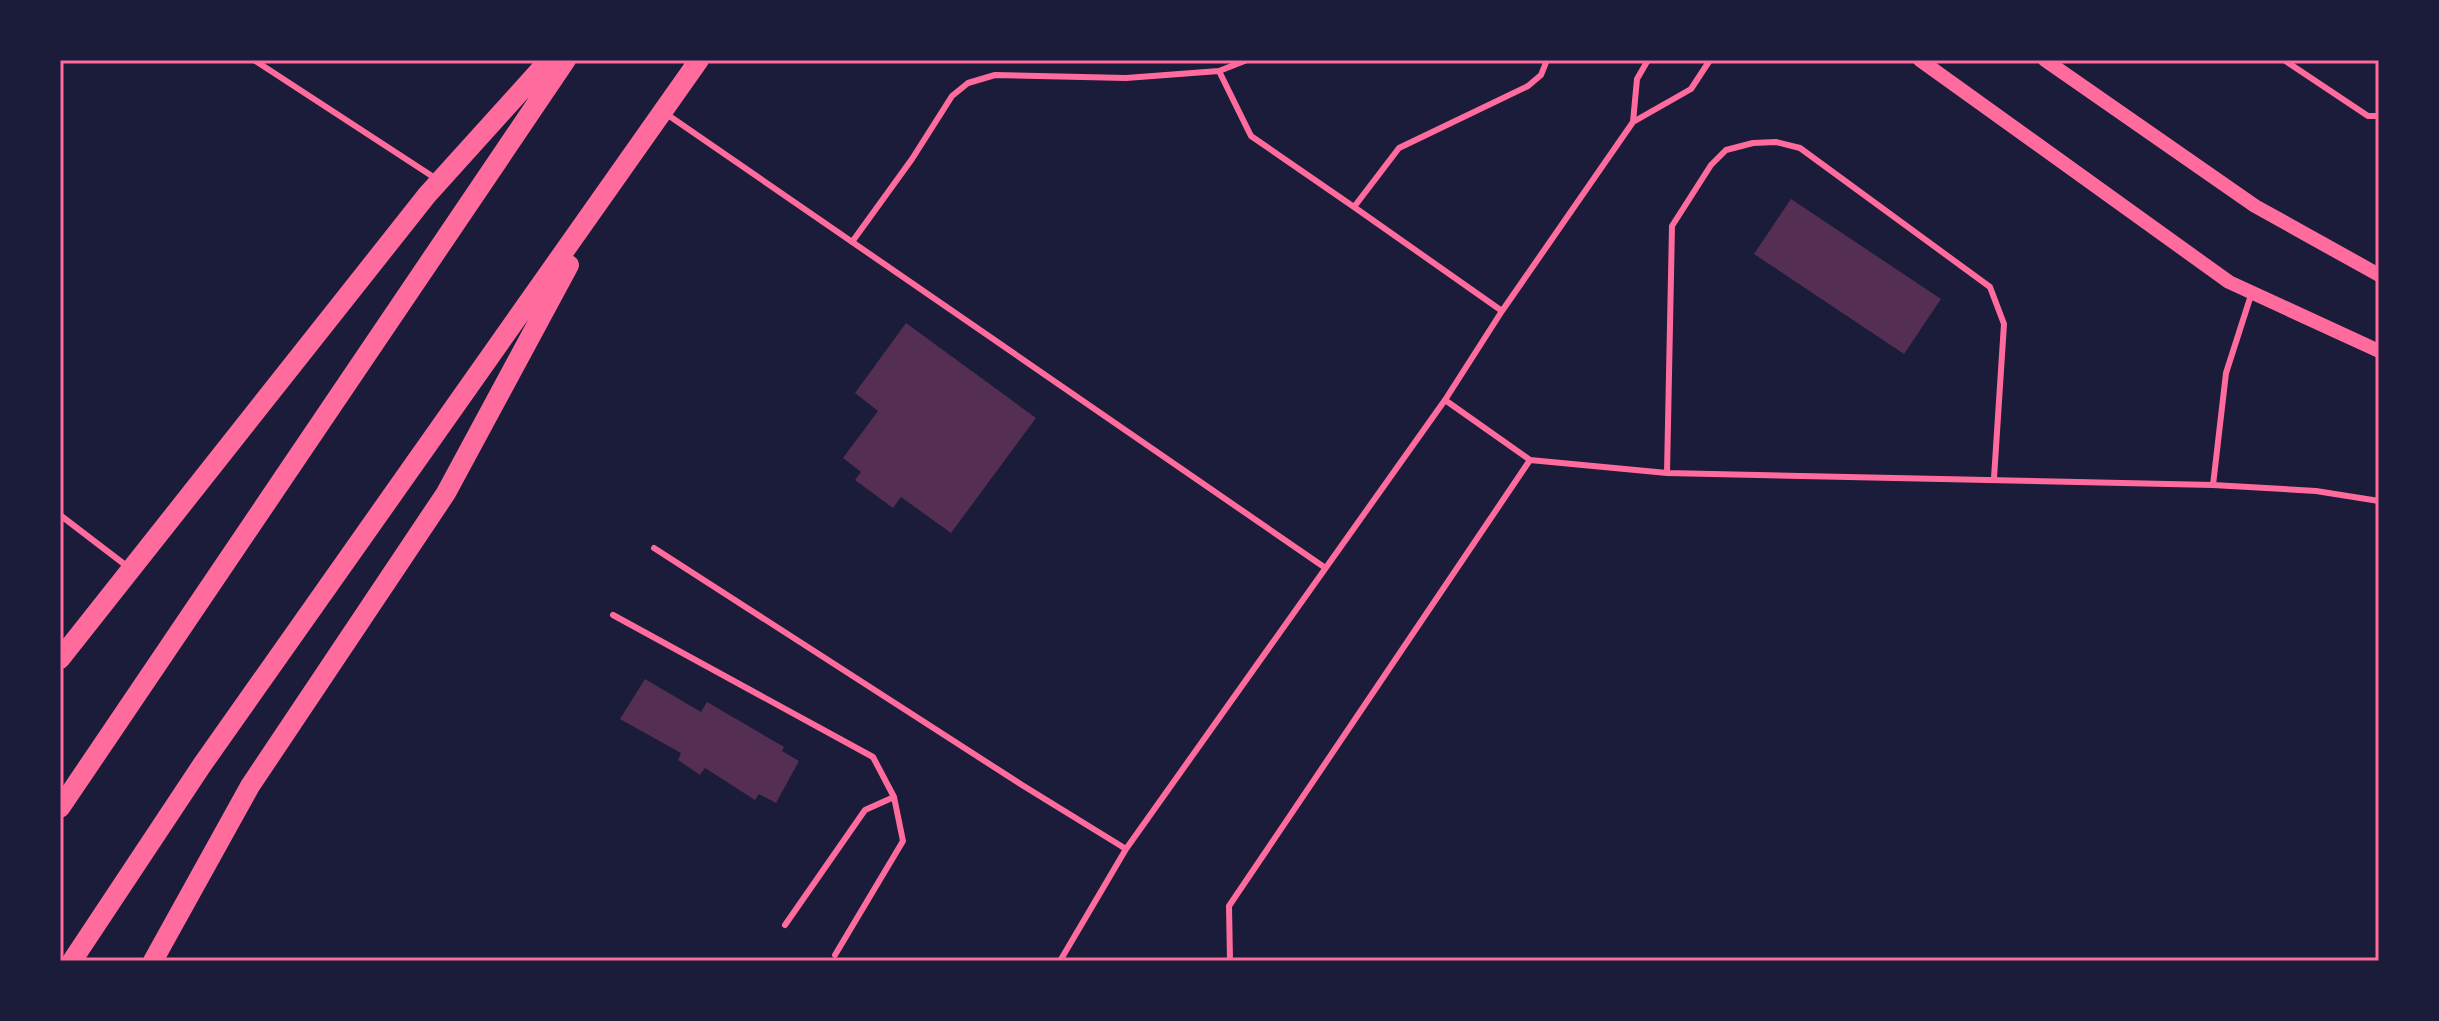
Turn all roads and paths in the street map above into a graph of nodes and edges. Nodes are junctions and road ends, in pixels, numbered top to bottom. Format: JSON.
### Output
{"nodes":[{"id":1,"x":254,"y":60,"type":"edge"},
{"id":2,"x":549,"y":60,"type":"edge"},
{"id":3,"x":566,"y":60,"type":"edge"},
{"id":4,"x":699,"y":60,"type":"edge"},
{"id":5,"x":1247,"y":60,"type":"edge"},
{"id":6,"x":1547,"y":60,"type":"edge"},
{"id":7,"x":1648,"y":60,"type":"edge"},
{"id":8,"x":1710,"y":60,"type":"edge"},
{"id":9,"x":1920,"y":60,"type":"edge"},
{"id":10,"x":2045,"y":60,"type":"edge"},
{"id":11,"x":2284,"y":60,"type":"edge"},
{"id":12,"x":1219,"y":71,"type":"junction"},
{"id":13,"x":664,"y":112,"type":"junction"},
{"id":14,"x":2379,"y":116,"type":"edge"},
{"id":15,"x":1633,"y":122,"type":"junction"},
{"id":16,"x":439,"y":181,"type":"junction"},
{"id":17,"x":612,"y":184,"type":"junction"},
{"id":18,"x":1354,"y":207,"type":"junction"},
{"id":19,"x":852,"y":242,"type":"junction"},
{"id":20,"x":2379,"y":275,"type":"edge"},
{"id":21,"x":2252,"y":292,"type":"junction"},
{"id":22,"x":1502,"y":311,"type":"junction"},
{"id":23,"x":2379,"y":351,"type":"edge"},
{"id":24,"x":1445,"y":400,"type":"junction"},
{"id":25,"x":1530,"y":460,"type":"junction"},
{"id":26,"x":1667,"y":473,"type":"junction"},
{"id":27,"x":1994,"y":478,"type":"junction"},
{"id":28,"x":2213,"y":485,"type":"junction"},
{"id":29,"x":2379,"y":501,"type":"edge"},
{"id":30,"x":60,"y":515,"type":"edge"},
{"id":31,"x":654,"y":548,"type":"dead end"},
{"id":32,"x":1324,"y":567,"type":"junction"},
{"id":33,"x":131,"y":569,"type":"junction"},
{"id":34,"x":613,"y":615,"type":"dead end"},
{"id":35,"x":60,"y":659,"type":"edge"},
{"id":36,"x":894,"y":797,"type":"junction"},
{"id":37,"x":60,"y":808,"type":"edge"},
{"id":38,"x":1126,"y":849,"type":"junction"},
{"id":39,"x":785,"y":925,"type":"dead end"},
{"id":40,"x":835,"y":955,"type":"dead end"},
{"id":41,"x":72,"y":961,"type":"edge"},
{"id":42,"x":153,"y":961,"type":"edge"},
{"id":43,"x":1060,"y":961,"type":"edge"},
{"id":44,"x":1230,"y":961,"type":"edge"}],
"edges":[{"from":1,"to":16,"type":"lane"},
{"from":2,"to":16,"type":"main road"},
{"from":3,"to":37,"type":"main road"},
{"from":4,"to":13,"type":"main road"},
{"from":5,"to":12,"type":"lane"},
{"from":6,"to":18,"type":"lane"},
{"from":7,"to":15,"type":"lane"},
{"from":8,"to":15,"type":"lane"},
{"from":9,"to":21,"type":"street"},
{"from":10,"to":20,"type":"street"},
{"from":11,"to":14,"type":"lane"},
{"from":12,"to":18,"type":"lane"},
{"from":12,"to":19,"type":"lane"},
{"from":13,"to":17,"type":"main road"},
{"from":13,"to":19,"type":"lane"},
{"from":15,"to":22,"type":"lane"},
{"from":16,"to":33,"type":"main road"},
{"from":17,"to":41,"type":"main road"},
{"from":17,"to":42,"type":"main road"},
{"from":18,"to":22,"type":"lane"},
{"from":19,"to":32,"type":"lane"},
{"from":21,"to":23,"type":"street"},
{"from":21,"to":28,"type":"lane"},
{"from":22,"to":24,"type":"lane"},
{"from":24,"to":25,"type":"lane"},
{"from":24,"to":32,"type":"lane"},
{"from":25,"to":26,"type":"lane"},
{"from":25,"to":44,"type":"lane"},
{"from":26,"to":27,"type":"lane"},
{"from":26,"to":27,"type":"lane"},
{"from":27,"to":28,"type":"lane"},
{"from":28,"to":29,"type":"lane"},
{"from":30,"to":33,"type":"lane"},
{"from":31,"to":38,"type":"lane"},
{"from":32,"to":38,"type":"lane"},
{"from":33,"to":35,"type":"main road"},
{"from":34,"to":36,"type":"lane"},
{"from":36,"to":39,"type":"lane"},
{"from":36,"to":40,"type":"lane"},
{"from":38,"to":43,"type":"lane"}]}
